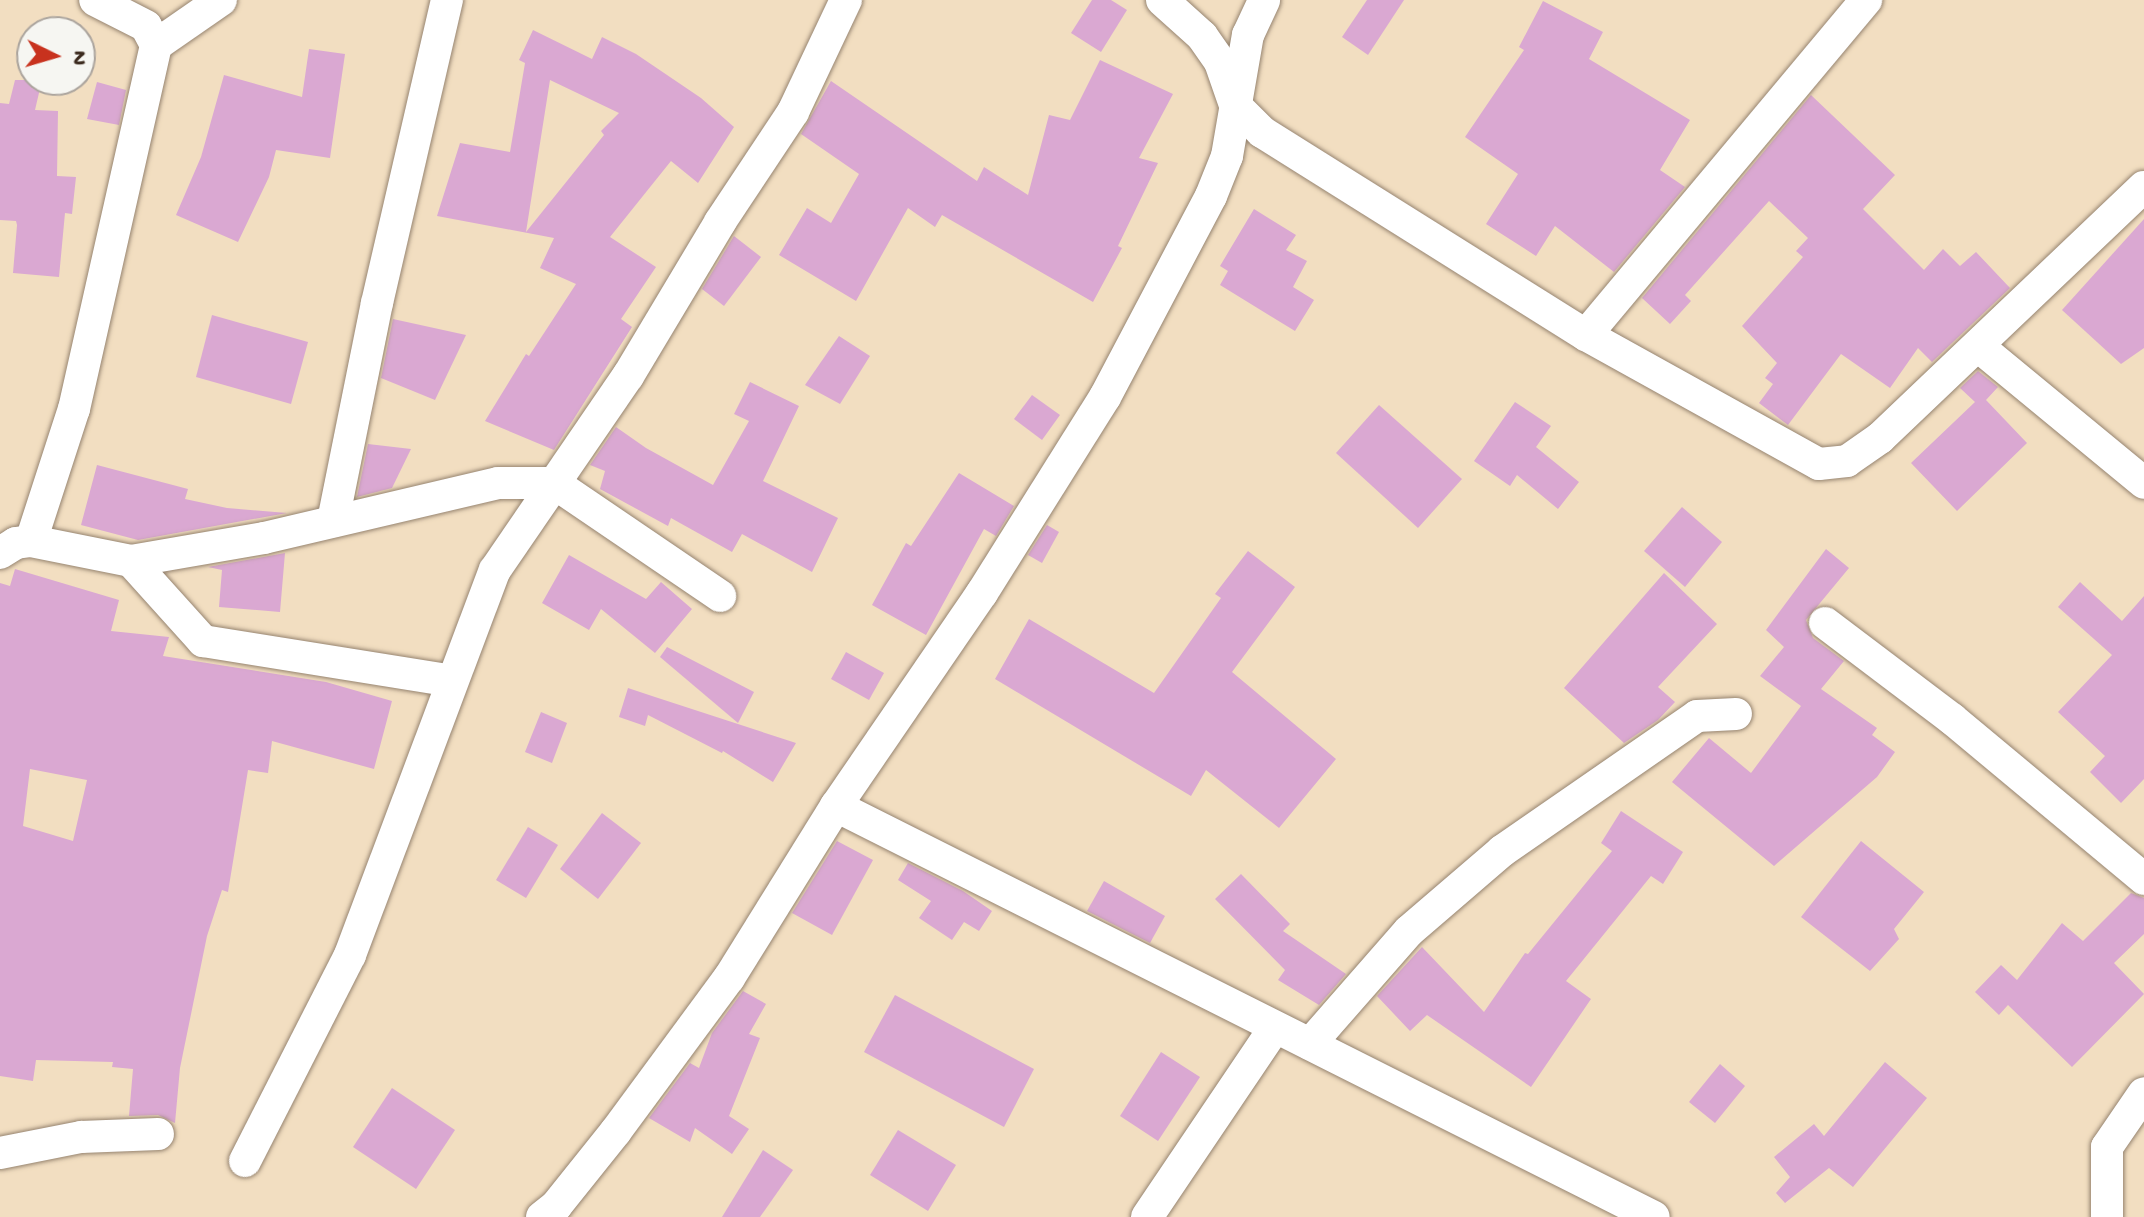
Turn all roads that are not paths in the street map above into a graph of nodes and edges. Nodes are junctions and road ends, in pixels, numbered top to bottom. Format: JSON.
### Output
{"nodes":[{"id":1,"x":95,"y":0,"type":"edge"},
{"id":2,"x":221,"y":0,"type":"edge"},
{"id":3,"x":447,"y":0,"type":"edge"},
{"id":4,"x":846,"y":0,"type":"edge"},
{"id":5,"x":1162,"y":0,"type":"edge"},
{"id":6,"x":1264,"y":0,"type":"edge"},
{"id":7,"x":1866,"y":0,"type":"edge"},
{"id":8,"x":156,"y":45,"type":"junction"},
{"id":9,"x":1235,"y":105,"type":"junction"},
{"id":10,"x":2144,"y":187,"type":"edge"},
{"id":11,"x":1586,"y":335,"type":"junction"},
{"id":12,"x":1978,"y":346,"type":"junction"},
{"id":13,"x":554,"y":483,"type":"junction"},
{"id":14,"x":2144,"y":483,"type":"edge"},
{"id":15,"x":333,"y":521,"type":"junction"},
{"id":16,"x":31,"y":541,"type":"junction"},
{"id":17,"x":0,"y":553,"type":"edge"},
{"id":18,"x":131,"y":561,"type":"junction"},
{"id":19,"x":720,"y":596,"type":"dead end"},
{"id":20,"x":1825,"y":623,"type":"dead end"},
{"id":21,"x":452,"y":681,"type":"junction"},
{"id":22,"x":1736,"y":714,"type":"dead end"},
{"id":23,"x":836,"y":806,"type":"junction"},
{"id":24,"x":2144,"y":879,"type":"edge"},
{"id":25,"x":1275,"y":1027,"type":"junction"},
{"id":26,"x":1310,"y":1044,"type":"junction"},
{"id":27,"x":2144,"y":1093,"type":"edge"},
{"id":28,"x":158,"y":1134,"type":"dead end"},
{"id":29,"x":0,"y":1153,"type":"edge"},
{"id":30,"x":245,"y":1161,"type":"dead end"},
{"id":31,"x":558,"y":1213,"type":"edge"},
{"id":32,"x":1147,"y":1217,"type":"edge"},
{"id":33,"x":1654,"y":1217,"type":"edge"},
{"id":34,"x":2107,"y":1217,"type":"edge"}],
"edges":[{"from":1,"to":8,"type":"street"},
{"from":2,"to":8,"type":"street"},
{"from":3,"to":15,"type":"street"},
{"from":4,"to":13,"type":"street"},
{"from":5,"to":9,"type":"street"},
{"from":6,"to":9,"type":"street"},
{"from":7,"to":11,"type":"street"},
{"from":8,"to":16,"type":"street"},
{"from":9,"to":11,"type":"street"},
{"from":9,"to":23,"type":"street"},
{"from":10,"to":12,"type":"street"},
{"from":11,"to":12,"type":"street"},
{"from":12,"to":14,"type":"street"},
{"from":13,"to":15,"type":"street"},
{"from":13,"to":19,"type":"street"},
{"from":13,"to":21,"type":"street"},
{"from":15,"to":18,"type":"street"},
{"from":16,"to":17,"type":"street"},
{"from":16,"to":18,"type":"street"},
{"from":18,"to":21,"type":"street"},
{"from":20,"to":24,"type":"street"},
{"from":21,"to":30,"type":"street"},
{"from":22,"to":26,"type":"street"},
{"from":23,"to":25,"type":"street"},
{"from":23,"to":31,"type":"street"},
{"from":25,"to":26,"type":"street"},
{"from":25,"to":32,"type":"street"},
{"from":26,"to":33,"type":"street"},
{"from":27,"to":34,"type":"street"},
{"from":28,"to":29,"type":"street"}]}
